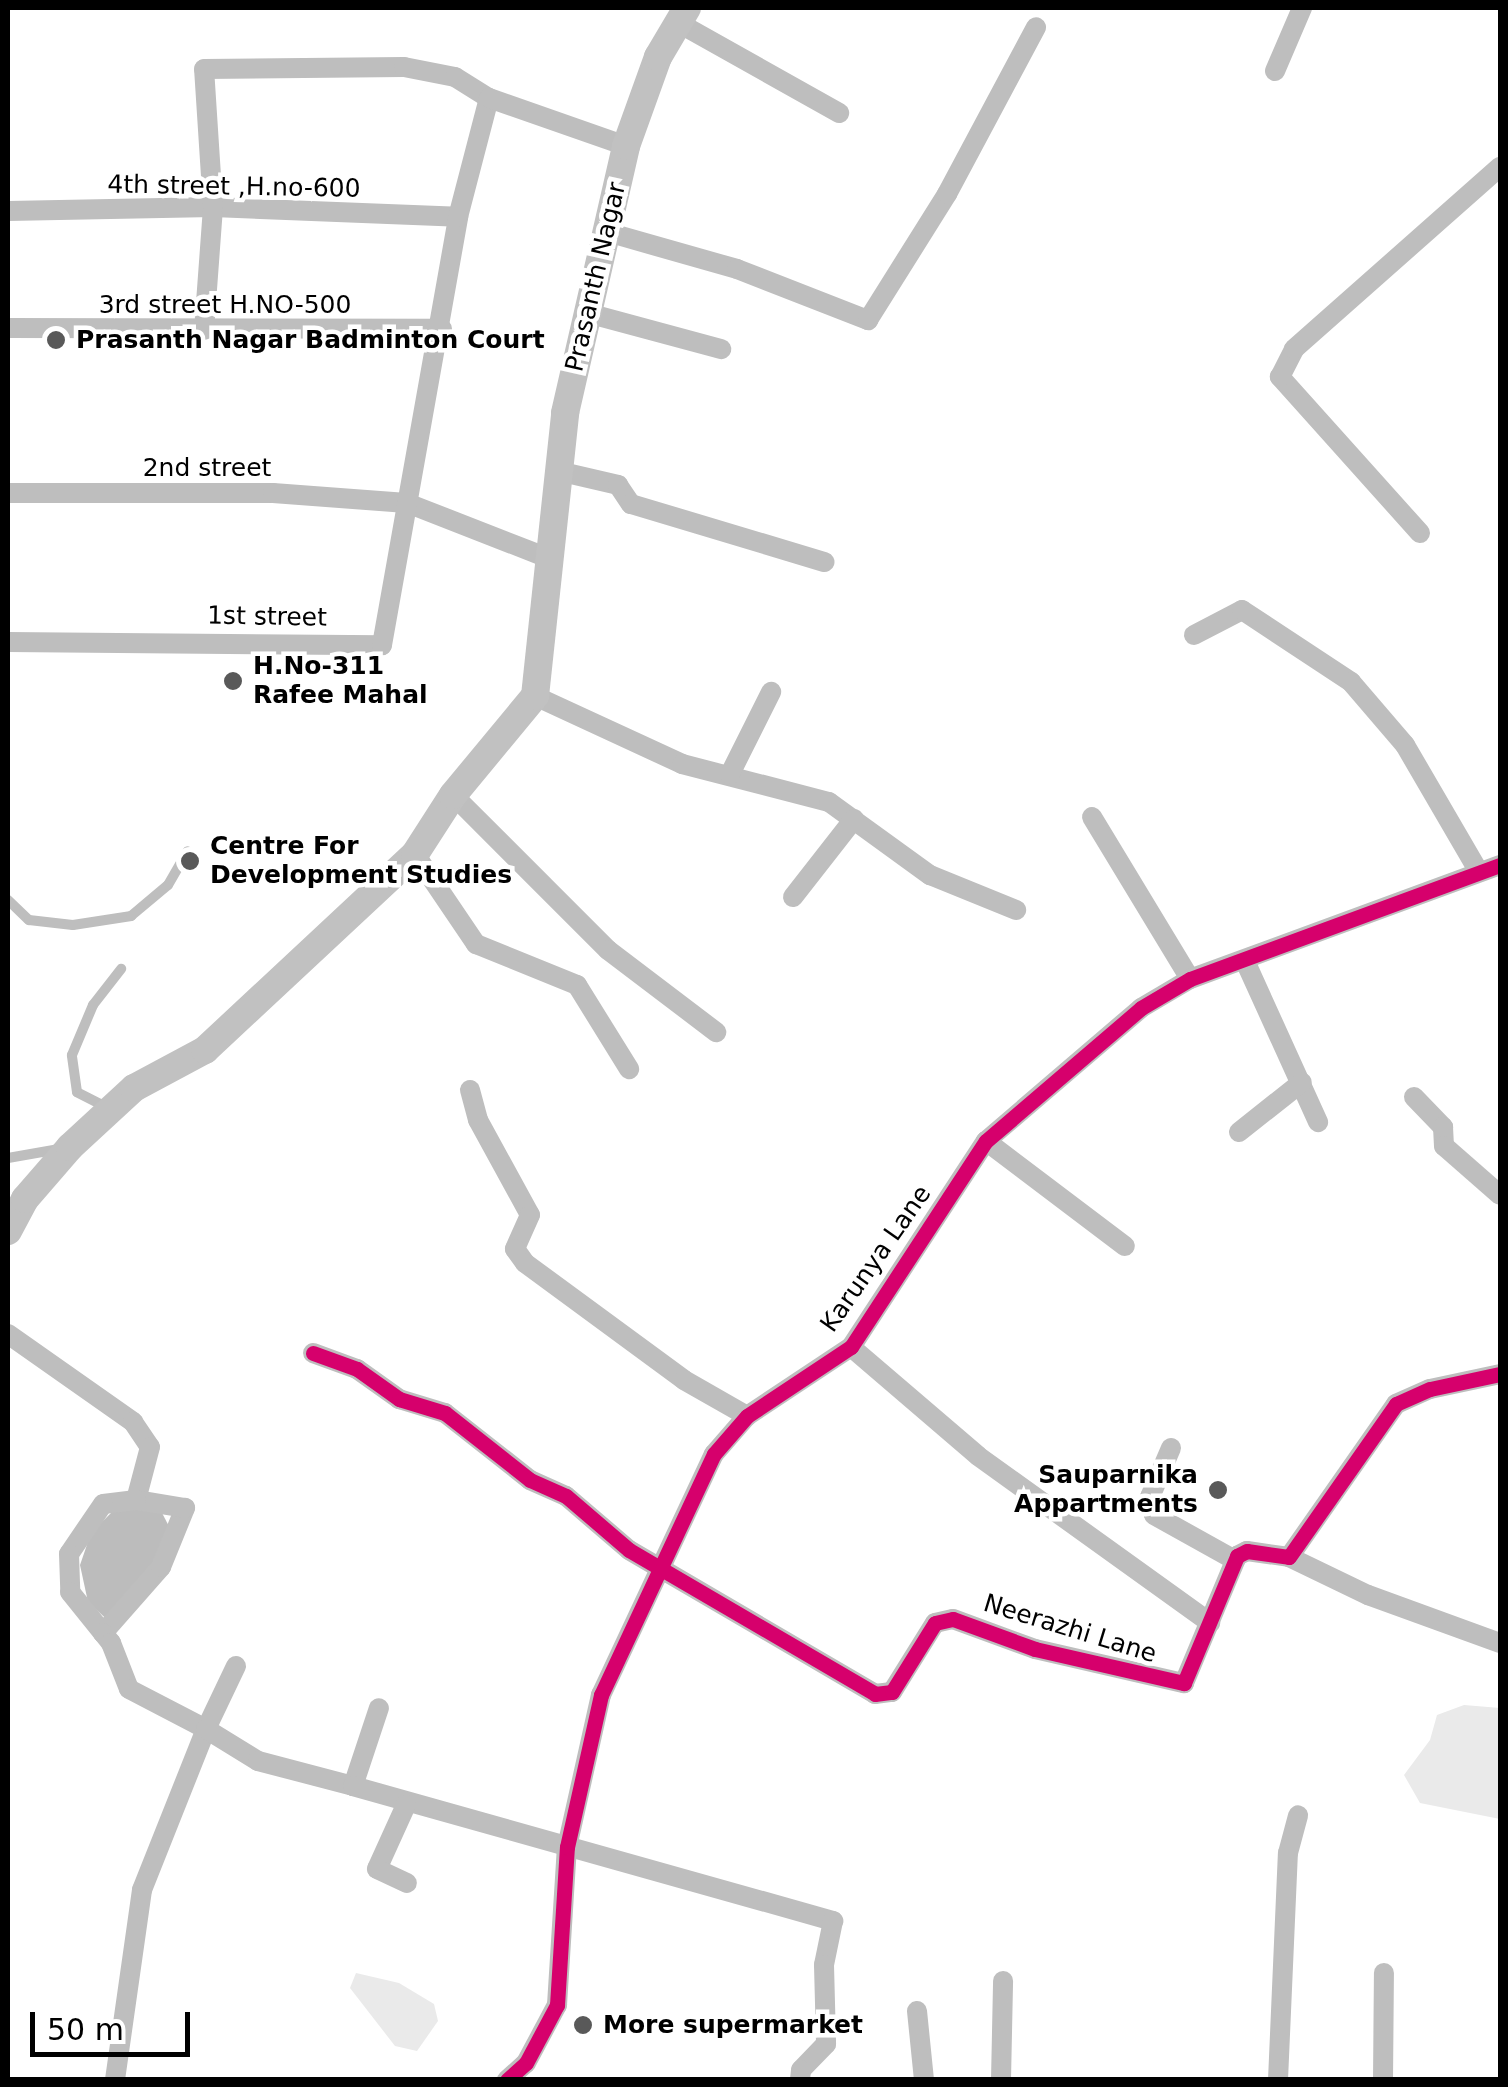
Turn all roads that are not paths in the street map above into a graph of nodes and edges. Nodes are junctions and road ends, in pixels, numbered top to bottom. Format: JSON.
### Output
{"nodes":[{"id":1,"x":1302,"y":8,"type":"edge"},
{"id":2,"x":682,"y":15,"type":"edge"},
{"id":3,"x":1036,"y":28,"type":"dead end"},
{"id":4,"x":1274,"y":71,"type":"dead end"},
{"id":5,"x":489,"y":98,"type":"junction"},
{"id":6,"x":840,"y":113,"type":"dead end"},
{"id":7,"x":626,"y":146,"type":"junction"},
{"id":8,"x":1500,"y":167,"type":"edge"},
{"id":9,"x":213,"y":207,"type":"junction"},
{"id":10,"x":8,"y":210,"type":"edge"},
{"id":11,"x":458,"y":217,"type":"junction"},
{"id":12,"x":607,"y":232,"type":"junction"},
{"id":13,"x":591,"y":314,"type":"junction"},
{"id":14,"x":8,"y":328,"type":"edge"},
{"id":15,"x":204,"y":330,"type":"junction"},
{"id":16,"x":442,"y":330,"type":"junction"},
{"id":17,"x":721,"y":349,"type":"dead end"},
{"id":18,"x":558,"y":471,"type":"junction"},
{"id":19,"x":8,"y":493,"type":"edge"},
{"id":20,"x":407,"y":503,"type":"junction"},
{"id":21,"x":1420,"y":533,"type":"dead end"},
{"id":22,"x":548,"y":558,"type":"junction"},
{"id":23,"x":824,"y":562,"type":"dead end"},
{"id":24,"x":1194,"y":635,"type":"dead end"},
{"id":25,"x":8,"y":642,"type":"edge"},
{"id":26,"x":770,"y":692,"type":"dead end"},
{"id":27,"x":535,"y":696,"type":"junction"},
{"id":28,"x":730,"y":774,"type":"junction"},
{"id":29,"x":453,"y":795,"type":"junction"},
{"id":30,"x":1092,"y":817,"type":"dead end"},
{"id":31,"x":854,"y":819,"type":"junction"},
{"id":32,"x":188,"y":850,"type":"dead end"},
{"id":33,"x":416,"y":854,"type":"junction"},
{"id":34,"x":1500,"y":866,"type":"edge"},
{"id":35,"x":1479,"y":872,"type":"junction"},
{"id":36,"x":793,"y":898,"type":"dead end"},
{"id":37,"x":8,"y":900,"type":"edge"},
{"id":38,"x":1016,"y":910,"type":"dead end"},
{"id":39,"x":1244,"y":961,"type":"junction"},
{"id":40,"x":120,"y":969,"type":"dead end"},
{"id":41,"x":1190,"y":980,"type":"junction"},
{"id":42,"x":716,"y":1032,"type":"dead end"},
{"id":43,"x":628,"y":1069,"type":"dead end"},
{"id":44,"x":1302,"y":1082,"type":"junction"},
{"id":45,"x":470,"y":1090,"type":"dead end"},
{"id":46,"x":1414,"y":1098,"type":"dead end"},
{"id":47,"x":111,"y":1110,"type":"junction"},
{"id":48,"x":1318,"y":1122,"type":"dead end"},
{"id":49,"x":1239,"y":1132,"type":"dead end"},
{"id":50,"x":986,"y":1141,"type":"junction"},
{"id":51,"x":70,"y":1148,"type":"junction"},
{"id":52,"x":8,"y":1158,"type":"edge"},
{"id":53,"x":1500,"y":1195,"type":"edge"},
{"id":54,"x":8,"y":1232,"type":"edge"},
{"id":55,"x":1125,"y":1246,"type":"dead end"},
{"id":56,"x":8,"y":1334,"type":"edge"},
{"id":57,"x":850,"y":1347,"type":"junction"},
{"id":58,"x":313,"y":1353,"type":"dead end"},
{"id":59,"x":1500,"y":1374,"type":"edge"},
{"id":60,"x":747,"y":1416,"type":"junction"},
{"id":61,"x":1171,"y":1448,"type":"dead end"},
{"id":62,"x":136,"y":1500,"type":"junction"},
{"id":63,"x":1289,"y":1558,"type":"junction"},
{"id":64,"x":1235,"y":1560,"type":"junction"},
{"id":65,"x":659,"y":1563,"type":"junction"},
{"id":66,"x":1210,"y":1623,"type":"junction"},
{"id":67,"x":103,"y":1633,"type":"junction"},
{"id":68,"x":1500,"y":1643,"type":"edge"},
{"id":69,"x":236,"y":1666,"type":"dead end"},
{"id":70,"x":379,"y":1708,"type":"dead end"},
{"id":71,"x":206,"y":1729,"type":"junction"},
{"id":72,"x":353,"y":1786,"type":"junction"},
{"id":73,"x":406,"y":1805,"type":"junction"},
{"id":74,"x":1298,"y":1815,"type":"dead end"},
{"id":75,"x":566,"y":1847,"type":"junction"},
{"id":76,"x":407,"y":1883,"type":"dead end"},
{"id":77,"x":1384,"y":1973,"type":"dead end"},
{"id":78,"x":1003,"y":1981,"type":"dead end"},
{"id":79,"x":917,"y":2011,"type":"dead end"},
{"id":80,"x":115,"y":2080,"type":"edge"},
{"id":81,"x":507,"y":2080,"type":"edge"},
{"id":82,"x":800,"y":2080,"type":"edge"},
{"id":83,"x":924,"y":2080,"type":"edge"},
{"id":84,"x":1001,"y":2080,"type":"edge"},
{"id":85,"x":1278,"y":2080,"type":"edge"},
{"id":86,"x":1383,"y":2080,"type":"edge"}],
"edges":[{"from":1,"to":4,"type":"street"},
{"from":2,"to":6,"type":"street"},
{"from":2,"to":7,"type":"street","name":"Prasanth Nagar"},
{"from":3,"to":12,"type":"street"},
{"from":5,"to":7,"type":"street"},
{"from":5,"to":9,"type":"street"},
{"from":5,"to":11,"type":"street"},
{"from":7,"to":12,"type":"street","name":"Prasanth Nagar"},
{"from":8,"to":21,"type":"street"},
{"from":9,"to":10,"type":"street","name":"4th street ,H.no-600"},
{"from":9,"to":11,"type":"street","name":"4th street ,H.no-600"},
{"from":9,"to":15,"type":"street"},
{"from":11,"to":16,"type":"street"},
{"from":12,"to":13,"type":"street","name":"Prasanth Nagar"},
{"from":13,"to":17,"type":"street"},
{"from":13,"to":18,"type":"street","name":"Prasanth Nagar"},
{"from":14,"to":15,"type":"street","name":"3rd street H.NO-500"},
{"from":15,"to":16,"type":"street","name":"3rd street H.NO-500"},
{"from":16,"to":20,"type":"street"},
{"from":18,"to":22,"type":"street","name":"Prasanth Nagar"},
{"from":18,"to":23,"type":"street"},
{"from":19,"to":20,"type":"street","name":"2nd street"},
{"from":20,"to":22,"type":"street","name":"2nd street"},
{"from":20,"to":25,"type":"street","name":"1st street"},
{"from":22,"to":27,"type":"street","name":"Prasanth Nagar"},
{"from":24,"to":35,"type":"street"},
{"from":26,"to":28,"type":"street"},
{"from":27,"to":28,"type":"street"},
{"from":27,"to":29,"type":"street"},
{"from":28,"to":31,"type":"street"},
{"from":29,"to":33,"type":"street"},
{"from":29,"to":42,"type":"street"},
{"from":30,"to":41,"type":"street"},
{"from":31,"to":36,"type":"street"},
{"from":31,"to":38,"type":"street"},
{"from":32,"to":37,"type":"lane"},
{"from":33,"to":43,"type":"street"},
{"from":33,"to":47,"type":"street"},
{"from":34,"to":35,"type":"street","name":"Karunya Lane"},
{"from":35,"to":39,"type":"street","name":"Karunya Lane"},
{"from":39,"to":41,"type":"street","name":"Karunya Lane"},
{"from":39,"to":44,"type":"street"},
{"from":40,"to":47,"type":"lane"},
{"from":41,"to":50,"type":"street","name":"Karunya Lane"},
{"from":44,"to":48,"type":"street"},
{"from":44,"to":49,"type":"street"},
{"from":45,"to":60,"type":"street"},
{"from":46,"to":53,"type":"street"},
{"from":47,"to":51,"type":"street"},
{"from":50,"to":55,"type":"street"},
{"from":50,"to":57,"type":"street","name":"Karunya Lane"},
{"from":51,"to":52,"type":"lane"},
{"from":51,"to":54,"type":"street"},
{"from":56,"to":62,"type":"street"},
{"from":57,"to":60,"type":"street","name":"Karunya Lane"},
{"from":57,"to":66,"type":"street"},
{"from":58,"to":65,"type":"street"},
{"from":59,"to":63,"type":"street"},
{"from":60,"to":65,"type":"street","name":"Karunya Lane"},
{"from":61,"to":64,"type":"street"},
{"from":62,"to":67,"type":"street"},
{"from":62,"to":67,"type":"street"},
{"from":63,"to":64,"type":"street"},
{"from":63,"to":68,"type":"street"},
{"from":64,"to":66,"type":"street","name":"Neerazhi Lane"},
{"from":65,"to":66,"type":"street","name":"Neerazhi Lane"},
{"from":65,"to":75,"type":"street","name":"Karunya Lane"},
{"from":67,"to":71,"type":"street"},
{"from":69,"to":71,"type":"street"},
{"from":70,"to":72,"type":"street"},
{"from":71,"to":72,"type":"street"},
{"from":71,"to":80,"type":"street"},
{"from":72,"to":73,"type":"street"},
{"from":73,"to":75,"type":"street"},
{"from":73,"to":76,"type":"street"},
{"from":74,"to":85,"type":"street"},
{"from":75,"to":81,"type":"street","name":"Karunya Lane"},
{"from":75,"to":82,"type":"street"},
{"from":77,"to":86,"type":"street"},
{"from":78,"to":84,"type":"street"},
{"from":79,"to":83,"type":"street"}]}
